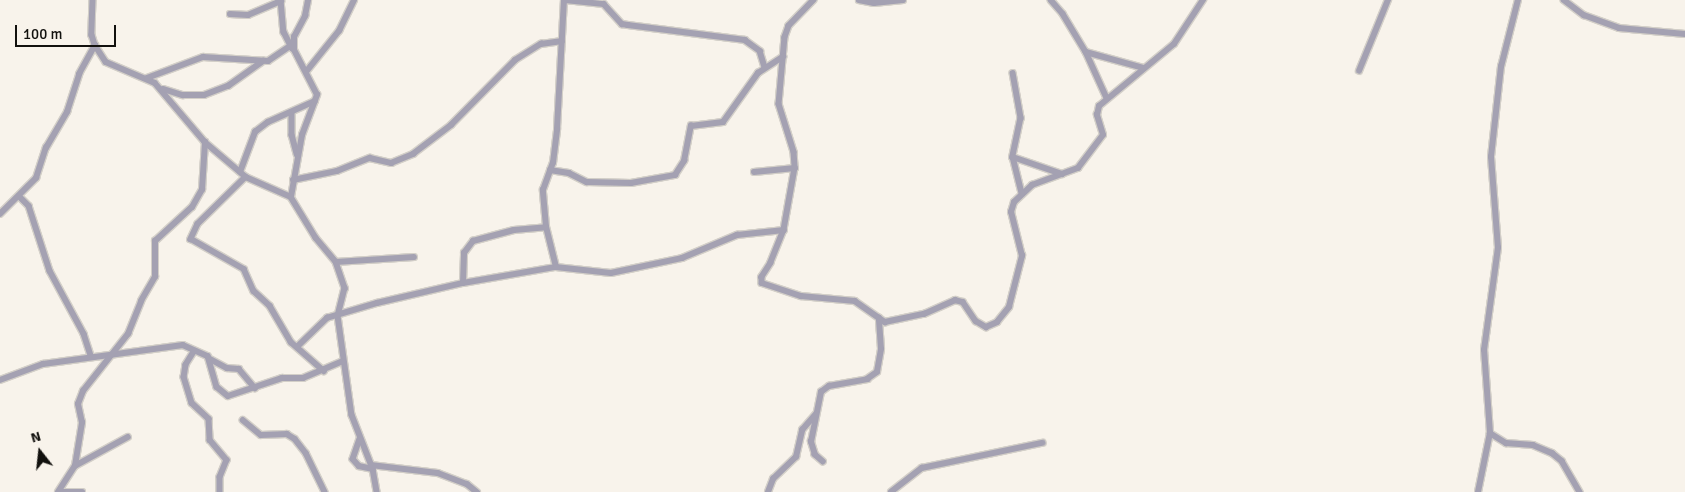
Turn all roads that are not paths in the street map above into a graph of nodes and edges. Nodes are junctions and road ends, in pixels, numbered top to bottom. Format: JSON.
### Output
{"nodes":[{"id":1,"x":92,"y":0,"type":"edge"},
{"id":2,"x":281,"y":0,"type":"edge"},
{"id":3,"x":354,"y":0,"type":"edge"},
{"id":4,"x":564,"y":0,"type":"edge"},
{"id":5,"x":859,"y":0,"type":"edge"},
{"id":6,"x":904,"y":0,"type":"edge"},
{"id":7,"x":1051,"y":0,"type":"edge"},
{"id":8,"x":1203,"y":0,"type":"edge"},
{"id":9,"x":1388,"y":0,"type":"edge"},
{"id":10,"x":1518,"y":0,"type":"edge"},
{"id":11,"x":1564,"y":0,"type":"edge"},
{"id":12,"x":310,"y":1,"type":"edge"},
{"id":13,"x":811,"y":1,"type":"edge"},
{"id":14,"x":230,"y":14,"type":"dead end"},
{"id":15,"x":1685,"y":34,"type":"edge"},
{"id":16,"x":562,"y":41,"type":"junction"},
{"id":17,"x":95,"y":45,"type":"junction"},
{"id":18,"x":292,"y":48,"type":"junction"},
{"id":19,"x":1086,"y":52,"type":"junction"},
{"id":20,"x":783,"y":57,"type":"junction"},
{"id":21,"x":263,"y":61,"type":"junction"},
{"id":22,"x":765,"y":67,"type":"junction"},
{"id":23,"x":1144,"y":68,"type":"junction"},
{"id":24,"x":1359,"y":71,"type":"dead end"},
{"id":25,"x":306,"y":72,"type":"junction"},
{"id":26,"x":1013,"y":72,"type":"dead end"},
{"id":27,"x":147,"y":78,"type":"junction"},
{"id":28,"x":164,"y":89,"type":"junction"},
{"id":29,"x":1106,"y":98,"type":"junction"},
{"id":30,"x":315,"y":101,"type":"junction"},
{"id":31,"x":292,"y":112,"type":"junction"},
{"id":32,"x":205,"y":142,"type":"junction"},
{"id":33,"x":298,"y":156,"type":"junction"},
{"id":34,"x":1014,"y":157,"type":"junction"},
{"id":35,"x":795,"y":168,"type":"junction"},
{"id":36,"x":550,"y":170,"type":"junction"},
{"id":37,"x":240,"y":172,"type":"junction"},
{"id":38,"x":754,"y":172,"type":"dead end"},
{"id":39,"x":1062,"y":174,"type":"junction"},
{"id":40,"x":246,"y":177,"type":"junction"},
{"id":41,"x":293,"y":180,"type":"junction"},
{"id":42,"x":1022,"y":193,"type":"junction"},
{"id":43,"x":19,"y":196,"type":"junction"},
{"id":44,"x":291,"y":197,"type":"junction"},
{"id":45,"x":0,"y":214,"type":"edge"},
{"id":46,"x":546,"y":226,"type":"junction"},
{"id":47,"x":784,"y":230,"type":"junction"},
{"id":48,"x":414,"y":257,"type":"dead end"},
{"id":49,"x":336,"y":262,"type":"junction"},
{"id":50,"x":556,"y":268,"type":"junction"},
{"id":51,"x":463,"y":283,"type":"junction"},
{"id":52,"x":339,"y":313,"type":"junction"},
{"id":53,"x":879,"y":318,"type":"junction"},
{"id":54,"x":298,"y":347,"type":"junction"},
{"id":55,"x":117,"y":352,"type":"junction"},
{"id":56,"x":194,"y":352,"type":"junction"},
{"id":57,"x":91,"y":356,"type":"junction"},
{"id":58,"x":210,"y":359,"type":"junction"},
{"id":59,"x":343,"y":361,"type":"junction"},
{"id":60,"x":324,"y":371,"type":"junction"},
{"id":61,"x":0,"y":380,"type":"edge"},
{"id":62,"x":255,"y":388,"type":"junction"},
{"id":63,"x":817,"y":413,"type":"junction"},
{"id":64,"x":243,"y":420,"type":"dead end"},
{"id":65,"x":1490,"y":433,"type":"junction"},
{"id":66,"x":128,"y":437,"type":"dead end"},
{"id":67,"x":360,"y":439,"type":"junction"},
{"id":68,"x":1042,"y":443,"type":"dead end"},
{"id":69,"x":823,"y":462,"type":"dead end"},
{"id":70,"x":75,"y":466,"type":"junction"},
{"id":71,"x":372,"y":467,"type":"junction"},
{"id":72,"x":59,"y":492,"type":"edge"},
{"id":73,"x":82,"y":492,"type":"edge"},
{"id":74,"x":220,"y":492,"type":"edge"},
{"id":75,"x":325,"y":492,"type":"edge"},
{"id":76,"x":376,"y":492,"type":"edge"},
{"id":77,"x":477,"y":492,"type":"edge"},
{"id":78,"x":768,"y":492,"type":"edge"},
{"id":79,"x":891,"y":492,"type":"edge"},
{"id":80,"x":1478,"y":492,"type":"edge"},
{"id":81,"x":1580,"y":492,"type":"edge"}],
"edges":[{"from":1,"to":17,"type":"street"},
{"from":2,"to":14,"type":"street"},
{"from":2,"to":18,"type":"street"},
{"from":3,"to":25,"type":"street"},
{"from":4,"to":16,"type":"street"},
{"from":4,"to":22,"type":"street"},
{"from":5,"to":6,"type":"street"},
{"from":7,"to":19,"type":"street"},
{"from":8,"to":23,"type":"street"},
{"from":9,"to":24,"type":"street"},
{"from":10,"to":65,"type":"street"},
{"from":11,"to":15,"type":"street"},
{"from":12,"to":18,"type":"street"},
{"from":13,"to":20,"type":"street"},
{"from":16,"to":36,"type":"street"},
{"from":16,"to":41,"type":"street"},
{"from":17,"to":27,"type":"street"},
{"from":17,"to":43,"type":"street"},
{"from":18,"to":21,"type":"street"},
{"from":18,"to":25,"type":"street"},
{"from":19,"to":23,"type":"street"},
{"from":19,"to":29,"type":"street"},
{"from":20,"to":22,"type":"street"},
{"from":20,"to":35,"type":"street"},
{"from":21,"to":27,"type":"street"},
{"from":21,"to":28,"type":"street"},
{"from":22,"to":36,"type":"street"},
{"from":23,"to":29,"type":"street"},
{"from":25,"to":30,"type":"street"},
{"from":26,"to":34,"type":"street"},
{"from":27,"to":28,"type":"street"},
{"from":28,"to":32,"type":"street"},
{"from":29,"to":39,"type":"street"},
{"from":30,"to":31,"type":"street"},
{"from":30,"to":33,"type":"street"},
{"from":31,"to":33,"type":"street"},
{"from":31,"to":37,"type":"street"},
{"from":32,"to":37,"type":"street"},
{"from":32,"to":55,"type":"street"},
{"from":33,"to":41,"type":"street"},
{"from":34,"to":39,"type":"street"},
{"from":34,"to":42,"type":"street"},
{"from":35,"to":38,"type":"street"},
{"from":35,"to":47,"type":"street"},
{"from":36,"to":46,"type":"street"},
{"from":37,"to":40,"type":"street"},
{"from":39,"to":42,"type":"street"},
{"from":40,"to":44,"type":"street"},
{"from":40,"to":54,"type":"street"},
{"from":41,"to":44,"type":"street"},
{"from":42,"to":53,"type":"street"},
{"from":43,"to":45,"type":"street"},
{"from":43,"to":57,"type":"street"},
{"from":44,"to":49,"type":"street"},
{"from":46,"to":50,"type":"street"},
{"from":46,"to":51,"type":"street"},
{"from":47,"to":50,"type":"street"},
{"from":47,"to":53,"type":"street"},
{"from":48,"to":49,"type":"street"},
{"from":49,"to":52,"type":"street"},
{"from":50,"to":51,"type":"street"},
{"from":51,"to":52,"type":"street"},
{"from":52,"to":54,"type":"street"},
{"from":52,"to":59,"type":"street"},
{"from":53,"to":63,"type":"street"},
{"from":54,"to":60,"type":"street"},
{"from":55,"to":56,"type":"street"},
{"from":55,"to":57,"type":"street"},
{"from":55,"to":70,"type":"street"},
{"from":56,"to":58,"type":"street"},
{"from":56,"to":74,"type":"street"},
{"from":57,"to":61,"type":"street"},
{"from":58,"to":62,"type":"street"},
{"from":58,"to":62,"type":"street"},
{"from":59,"to":60,"type":"street"},
{"from":59,"to":67,"type":"street"},
{"from":60,"to":62,"type":"street"},
{"from":63,"to":69,"type":"street"},
{"from":63,"to":78,"type":"street"},
{"from":64,"to":75,"type":"street"},
{"from":65,"to":80,"type":"street"},
{"from":65,"to":81,"type":"street"},
{"from":66,"to":70,"type":"street"},
{"from":67,"to":71,"type":"street"},
{"from":67,"to":71,"type":"street"},
{"from":68,"to":79,"type":"street"},
{"from":70,"to":72,"type":"street"},
{"from":71,"to":76,"type":"street"},
{"from":71,"to":77,"type":"street"},
{"from":72,"to":73,"type":"street"}]}
